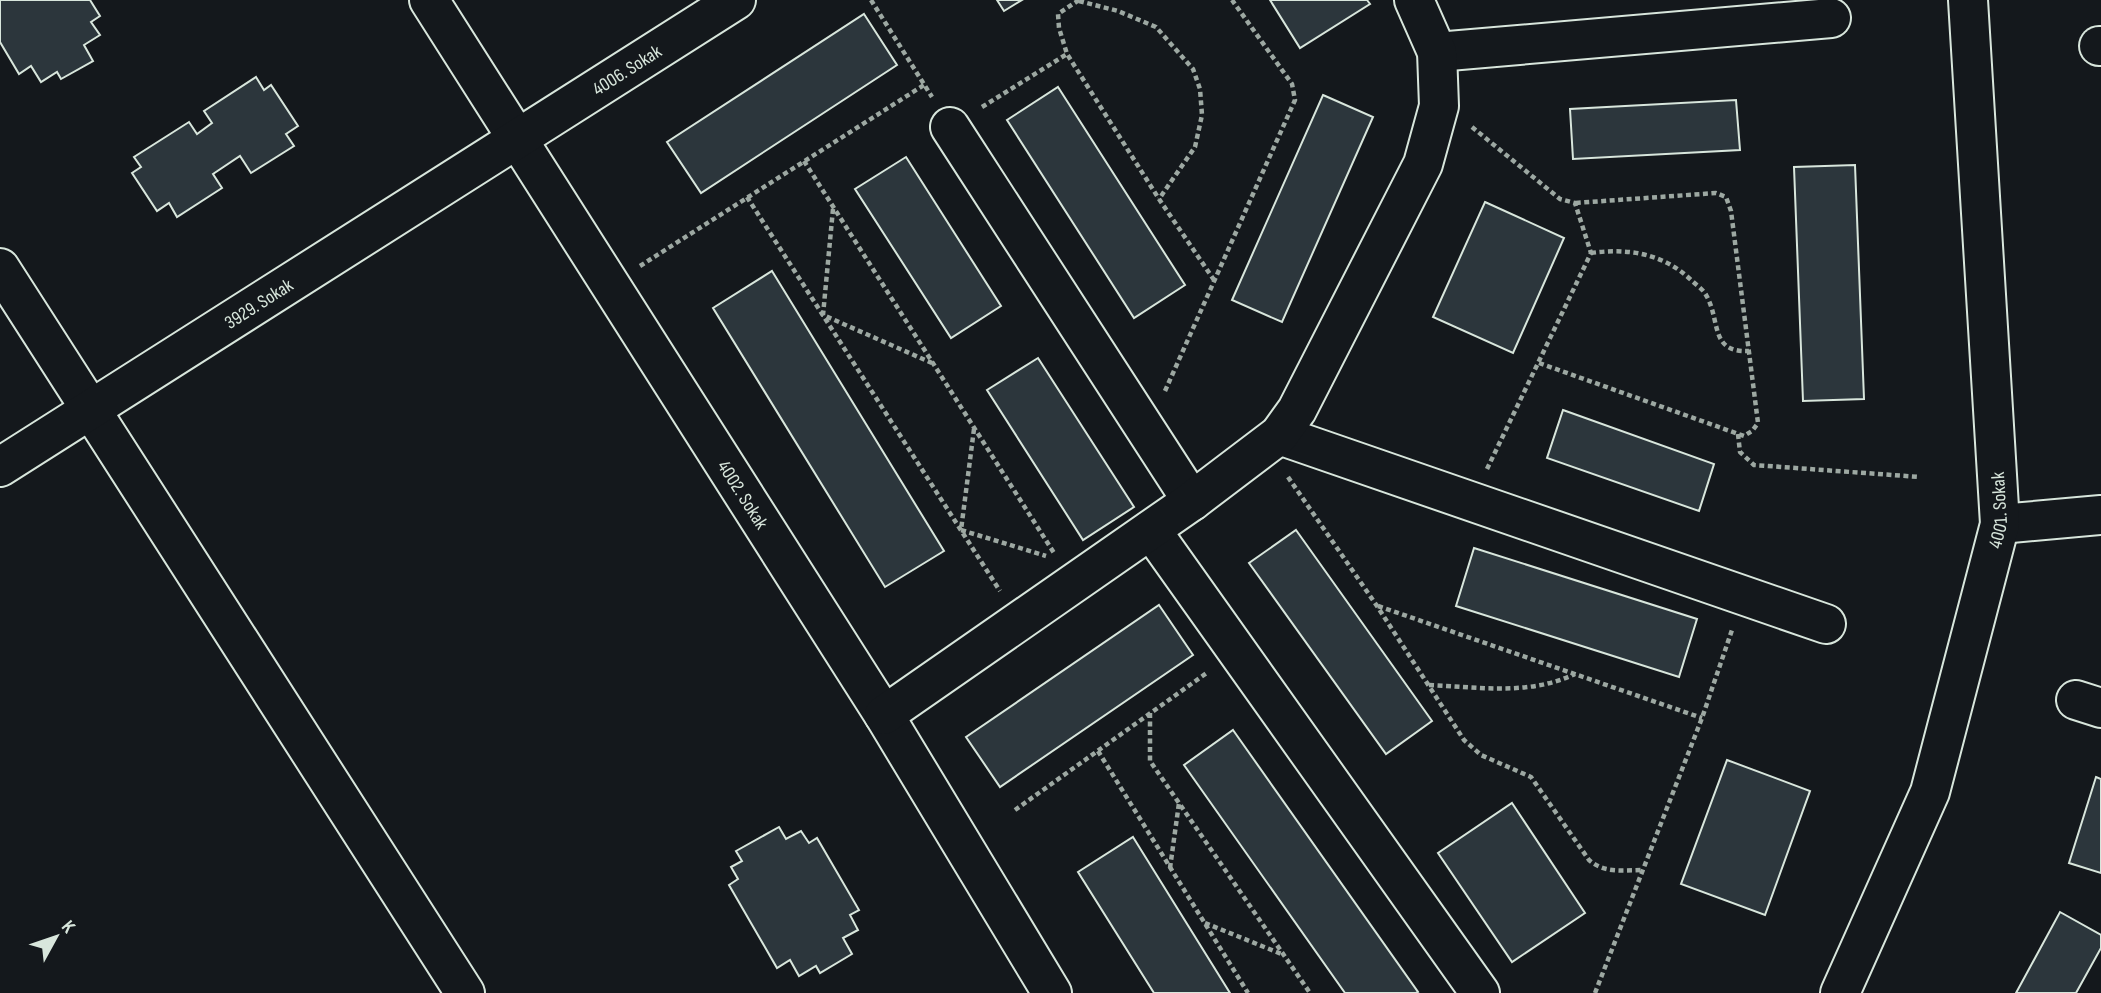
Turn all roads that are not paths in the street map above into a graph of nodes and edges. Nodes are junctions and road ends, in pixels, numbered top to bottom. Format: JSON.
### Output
{"nodes":[{"id":1,"x":429,"y":0,"type":"edge"},
{"id":2,"x":736,"y":0,"type":"edge"},
{"id":3,"x":1414,"y":0,"type":"edge"},
{"id":4,"x":1968,"y":0,"type":"edge"},
{"id":5,"x":1831,"y":18,"type":"dead end"},
{"id":6,"x":1437,"y":52,"type":"junction"},
{"id":7,"x":950,"y":127,"type":"road end"},
{"id":8,"x":517,"y":140,"type":"junction"},
{"id":9,"x":0,"y":268,"type":"edge"},
{"id":10,"x":92,"y":410,"type":"junction"},
{"id":11,"x":1273,"y":440,"type":"junction"},
{"id":12,"x":0,"y":467,"type":"edge"},
{"id":13,"x":1192,"y":500,"type":"junction"},
{"id":14,"x":2101,"y":514,"type":"edge"},
{"id":15,"x":2000,"y":524,"type":"junction"},
{"id":16,"x":1151,"y":530,"type":"junction"},
{"id":17,"x":1826,"y":624,"type":"dead end"},
{"id":18,"x":884,"y":715,"type":"junction"},
{"id":19,"x":465,"y":993,"type":"edge"},
{"id":20,"x":1052,"y":993,"type":"edge"},
{"id":21,"x":1480,"y":993,"type":"edge"},
{"id":22,"x":1840,"y":993,"type":"edge"}],
"edges":[{"from":1,"to":8,"type":"street","name":"4002. Sokak"},
{"from":2,"to":8,"type":"street","name":"4006. Sokak"},
{"from":3,"to":6,"type":"street"},
{"from":4,"to":15,"type":"street","name":"4001. Sokak"},
{"from":5,"to":6,"type":"street"},
{"from":6,"to":11,"type":"street"},
{"from":7,"to":13,"type":"street"},
{"from":8,"to":10,"type":"street","name":"3929. Sokak"},
{"from":8,"to":18,"type":"street","name":"4002. Sokak"},
{"from":9,"to":10,"type":"street"},
{"from":10,"to":12,"type":"street","name":"3929. Sokak"},
{"from":10,"to":19,"type":"street"},
{"from":11,"to":13,"type":"street"},
{"from":11,"to":17,"type":"street"},
{"from":13,"to":16,"type":"street"},
{"from":14,"to":15,"type":"street"},
{"from":15,"to":22,"type":"street","name":"4001. Sokak"},
{"from":16,"to":18,"type":"street"},
{"from":16,"to":21,"type":"street"},
{"from":18,"to":20,"type":"street","name":"4002. Sokak"}]}
